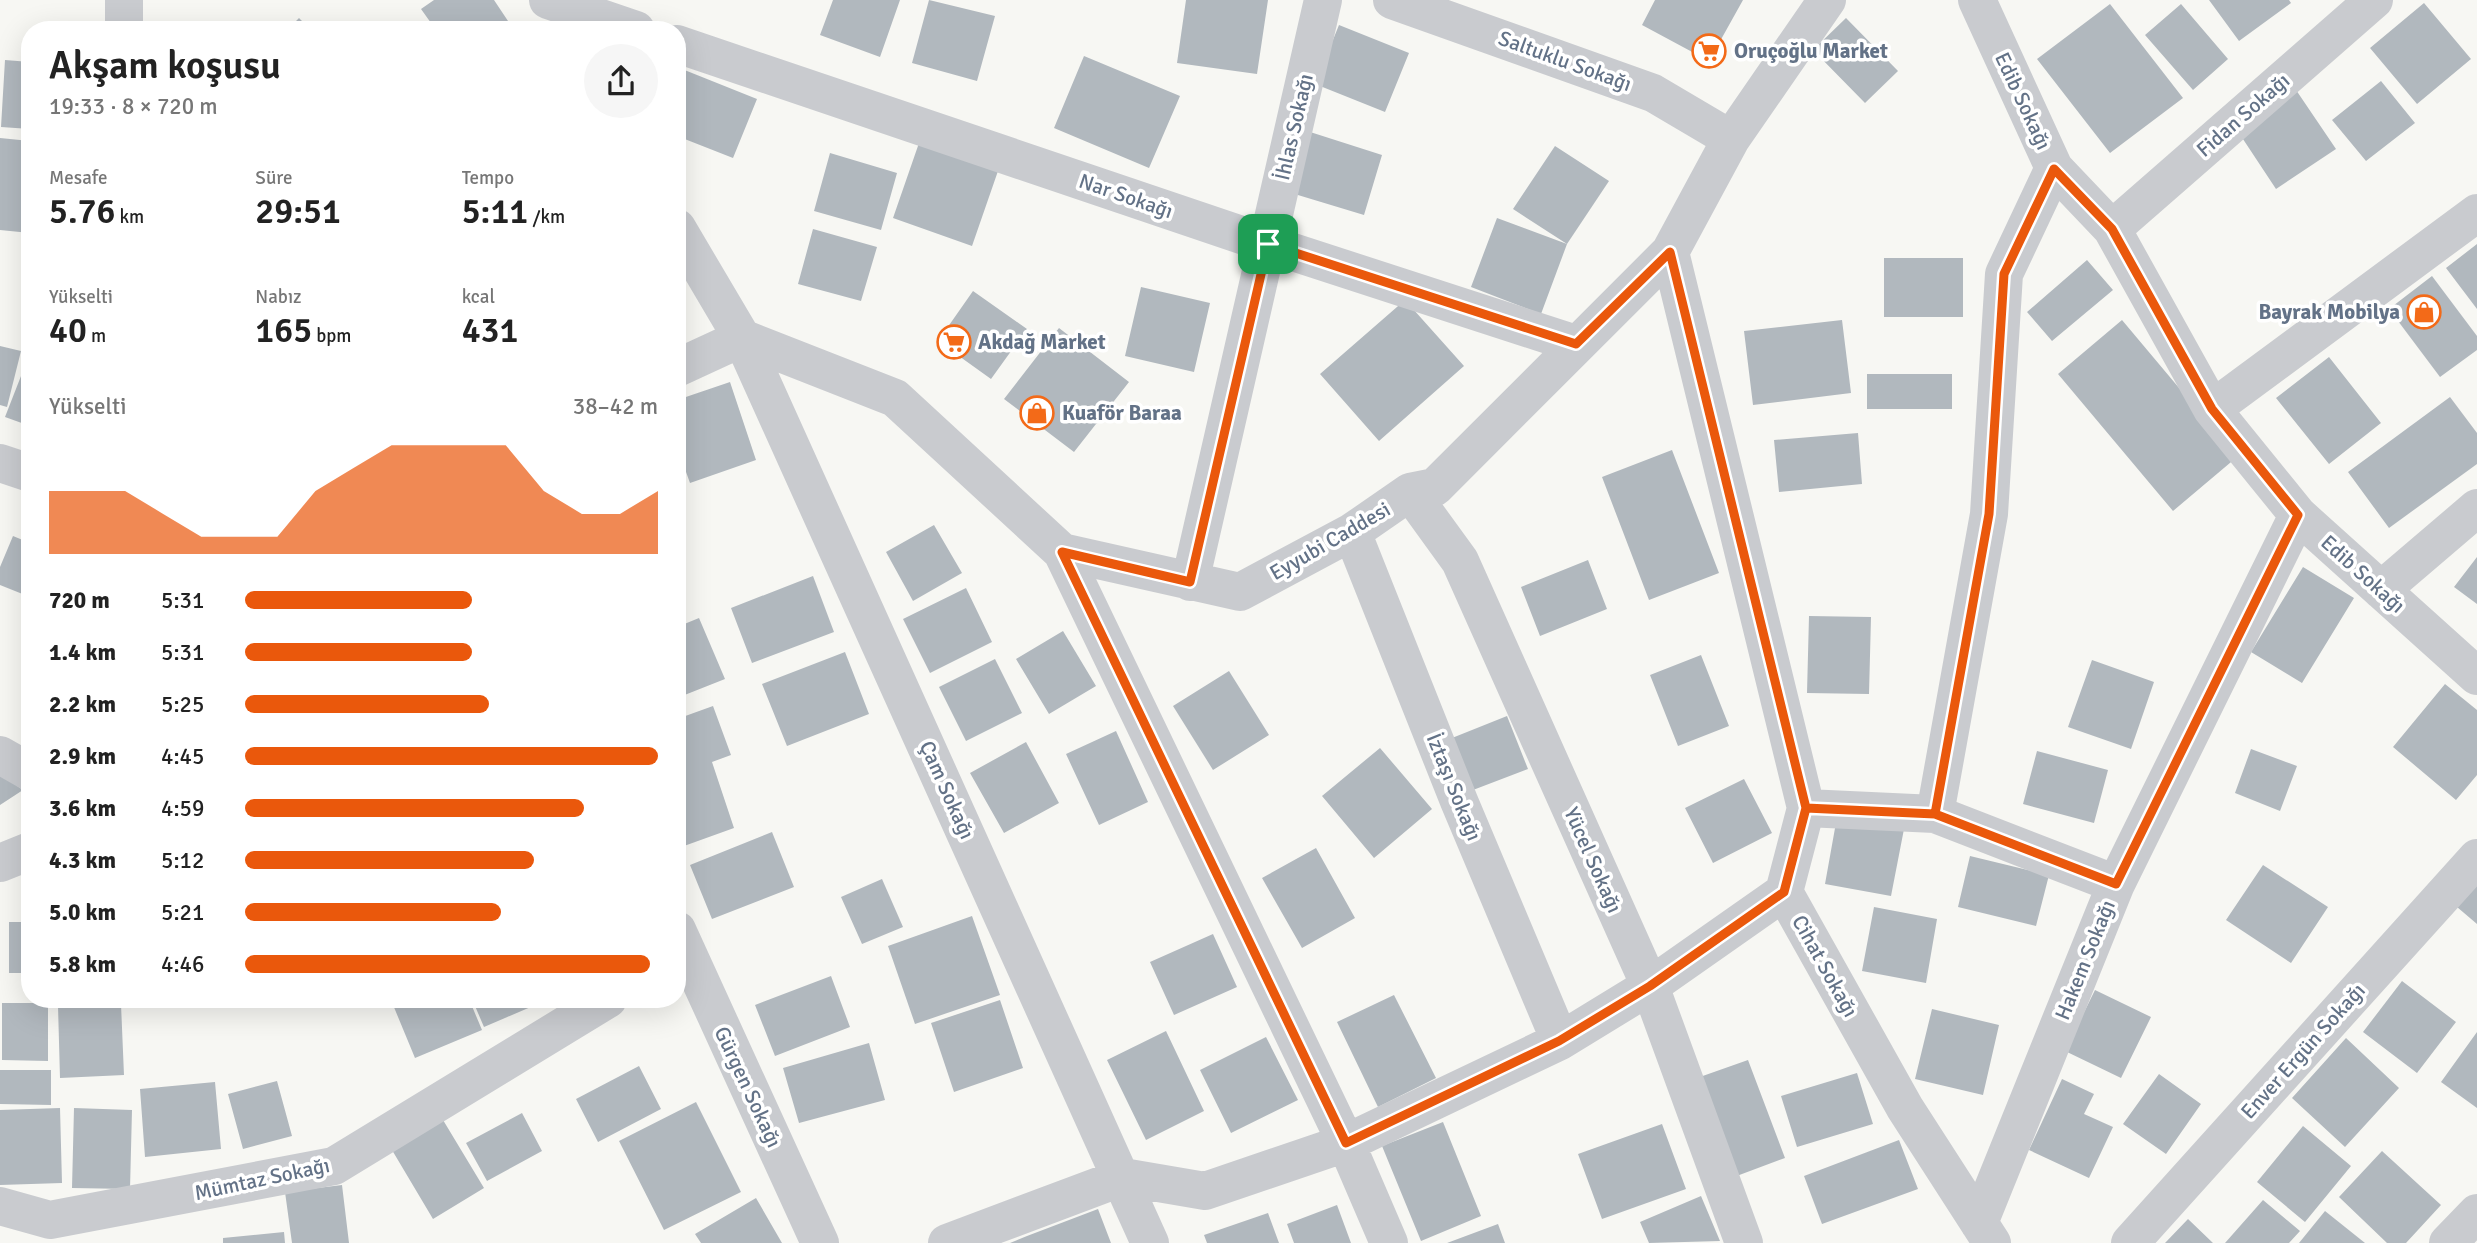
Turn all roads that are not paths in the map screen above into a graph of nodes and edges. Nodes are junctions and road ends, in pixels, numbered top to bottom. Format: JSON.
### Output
{"nodes":[{"id":1,"x":124,"y":0,"type":"edge"},
{"id":2,"x":547,"y":0,"type":"edge"},
{"id":3,"x":1323,"y":0,"type":"edge"},
{"id":4,"x":1392,"y":0,"type":"edge"},
{"id":5,"x":1827,"y":0,"type":"edge"},
{"id":6,"x":1977,"y":0,"type":"edge"},
{"id":7,"x":2374,"y":0,"type":"edge"},
{"id":8,"x":124,"y":21,"type":"edge"},
{"id":9,"x":558,"y":21,"type":"edge"},
{"id":10,"x":609,"y":21,"type":"edge"},
{"id":11,"x":686,"y":47,"type":"edge"},
{"id":12,"x":1731,"y":139,"type":"junction"},
{"id":13,"x":2054,"y":169,"type":"junction"},
{"id":14,"x":2477,"y":213,"type":"edge"},
{"id":15,"x":2112,"y":229,"type":"junction"},
{"id":16,"x":686,"y":243,"type":"edge"},
{"id":17,"x":1268,"y":244,"type":"junction"},
{"id":18,"x":1670,"y":252,"type":"junction"},
{"id":19,"x":742,"y":338,"type":"junction"},
{"id":20,"x":1576,"y":344,"type":"junction"},
{"id":21,"x":686,"y":364,"type":"edge"},
{"id":22,"x":2212,"y":409,"type":"junction"},
{"id":23,"x":0,"y":463,"type":"edge"},
{"id":24,"x":21,"y":470,"type":"edge"},
{"id":25,"x":1410,"y":492,"type":"junction"},
{"id":26,"x":2477,"y":508,"type":"edge"},
{"id":27,"x":2298,"y":515,"type":"junction"},
{"id":28,"x":1352,"y":532,"type":"junction"},
{"id":29,"x":1062,"y":552,"type":"junction"},
{"id":30,"x":1190,"y":582,"type":"junction"},
{"id":31,"x":2381,"y":590,"type":"junction"},
{"id":32,"x":2477,"y":676,"type":"edge"},
{"id":33,"x":0,"y":755,"type":"edge"},
{"id":34,"x":21,"y":767,"type":"edge"},
{"id":35,"x":1806,"y":808,"type":"junction"},
{"id":36,"x":1935,"y":814,"type":"junction"},
{"id":37,"x":21,"y":855,"type":"edge"},
{"id":38,"x":2477,"y":858,"type":"edge"},
{"id":39,"x":0,"y":863,"type":"edge"},
{"id":40,"x":2116,"y":884,"type":"junction"},
{"id":41,"x":1784,"y":892,"type":"junction"},
{"id":42,"x":686,"y":959,"type":"edge"},
{"id":43,"x":1650,"y":986,"type":"junction"},
{"id":44,"x":593,"y":1008,"type":"edge"},
{"id":45,"x":1559,"y":1041,"type":"junction"},
{"id":46,"x":1346,"y":1143,"type":"junction"},
{"id":47,"x":1123,"y":1177,"type":"junction"},
{"id":48,"x":0,"y":1206,"type":"edge"},
{"id":49,"x":2477,"y":1213,"type":"edge"},
{"id":50,"x":1985,"y":1233,"type":"edge"},
{"id":51,"x":820,"y":1243,"type":"edge"},
{"id":52,"x":947,"y":1243,"type":"edge"},
{"id":53,"x":1150,"y":1243,"type":"edge"},
{"id":54,"x":1389,"y":1243,"type":"edge"},
{"id":55,"x":1744,"y":1243,"type":"edge"},
{"id":56,"x":2130,"y":1243,"type":"edge"},
{"id":57,"x":2448,"y":1243,"type":"edge"}],
"edges":[{"from":1,"to":8,"type":"street"},
{"from":2,"to":9,"type":"street"},
{"from":2,"to":10,"type":"street"},
{"from":3,"to":17,"type":"street","name":"İhlas Sokağı"},
{"from":4,"to":12,"type":"street","name":"Saltuklu Sokağı"},
{"from":5,"to":12,"type":"street","name":"Eyyubi Caddesi"},
{"from":6,"to":13,"type":"street","name":"Edib Sokağı"},
{"from":7,"to":15,"type":"street","name":"Fidan Sokağı"},
{"from":11,"to":17,"type":"street","name":"Nar Sokağı"},
{"from":12,"to":18,"type":"street","name":"Eyyubi Caddesi"},
{"from":13,"to":15,"type":"street","name":"Edib Sokağı"},
{"from":13,"to":36,"type":"street"},
{"from":14,"to":22,"type":"street"},
{"from":15,"to":22,"type":"street","name":"Edib Sokağı"},
{"from":16,"to":19,"type":"street","name":"Çam Sokağı"},
{"from":17,"to":20,"type":"street","name":"Nar Sokağı"},
{"from":17,"to":30,"type":"street","name":"İhlas Sokağı"},
{"from":18,"to":20,"type":"street","name":"Eyyubi Caddesi"},
{"from":18,"to":35,"type":"street","name":"Cihat Sokağı"},
{"from":19,"to":21,"type":"street"},
{"from":19,"to":29,"type":"street","name":"Eyyubi Caddesi"},
{"from":19,"to":47,"type":"street","name":"Çam Sokağı"},
{"from":20,"to":25,"type":"street","name":"Eyyubi Caddesi"},
{"from":22,"to":27,"type":"street","name":"Edib Sokağı"},
{"from":23,"to":24,"type":"street"},
{"from":25,"to":28,"type":"street","name":"Eyyubi Caddesi"},
{"from":25,"to":43,"type":"street","name":"Yücel Sokağı"},
{"from":26,"to":31,"type":"street"},
{"from":27,"to":31,"type":"street","name":"Edib Sokağı"},
{"from":27,"to":40,"type":"street","name":"Hakem Sokağı"},
{"from":28,"to":30,"type":"street","name":"Eyyubi Caddesi"},
{"from":28,"to":45,"type":"street","name":"İztaşı Sokağı"},
{"from":29,"to":30,"type":"street","name":"Eyyubi Caddesi"},
{"from":29,"to":46,"type":"street"},
{"from":31,"to":32,"type":"street","name":"Edib Sokağı"},
{"from":33,"to":34,"type":"street"},
{"from":35,"to":36,"type":"street"},
{"from":35,"to":41,"type":"street","name":"Cihat Sokağı"},
{"from":36,"to":40,"type":"street"},
{"from":37,"to":39,"type":"street"},
{"from":38,"to":56,"type":"street","name":"Enver Ergün Sokağı"},
{"from":40,"to":50,"type":"street","name":"Hakem Sokağı"},
{"from":41,"to":43,"type":"street"},
{"from":41,"to":50,"type":"street","name":"Cihat Sokağı"},
{"from":42,"to":51,"type":"street","name":"Gürgen Sokağı"},
{"from":43,"to":45,"type":"street"},
{"from":43,"to":55,"type":"street","name":"Yücel Sokağı"},
{"from":44,"to":48,"type":"street","name":"Mümtaz Sokağı"},
{"from":45,"to":46,"type":"street"},
{"from":46,"to":47,"type":"street"},
{"from":46,"to":54,"type":"street"},
{"from":47,"to":52,"type":"street"},
{"from":47,"to":53,"type":"street","name":"Çam Sokağı"},
{"from":49,"to":57,"type":"street"}]}
